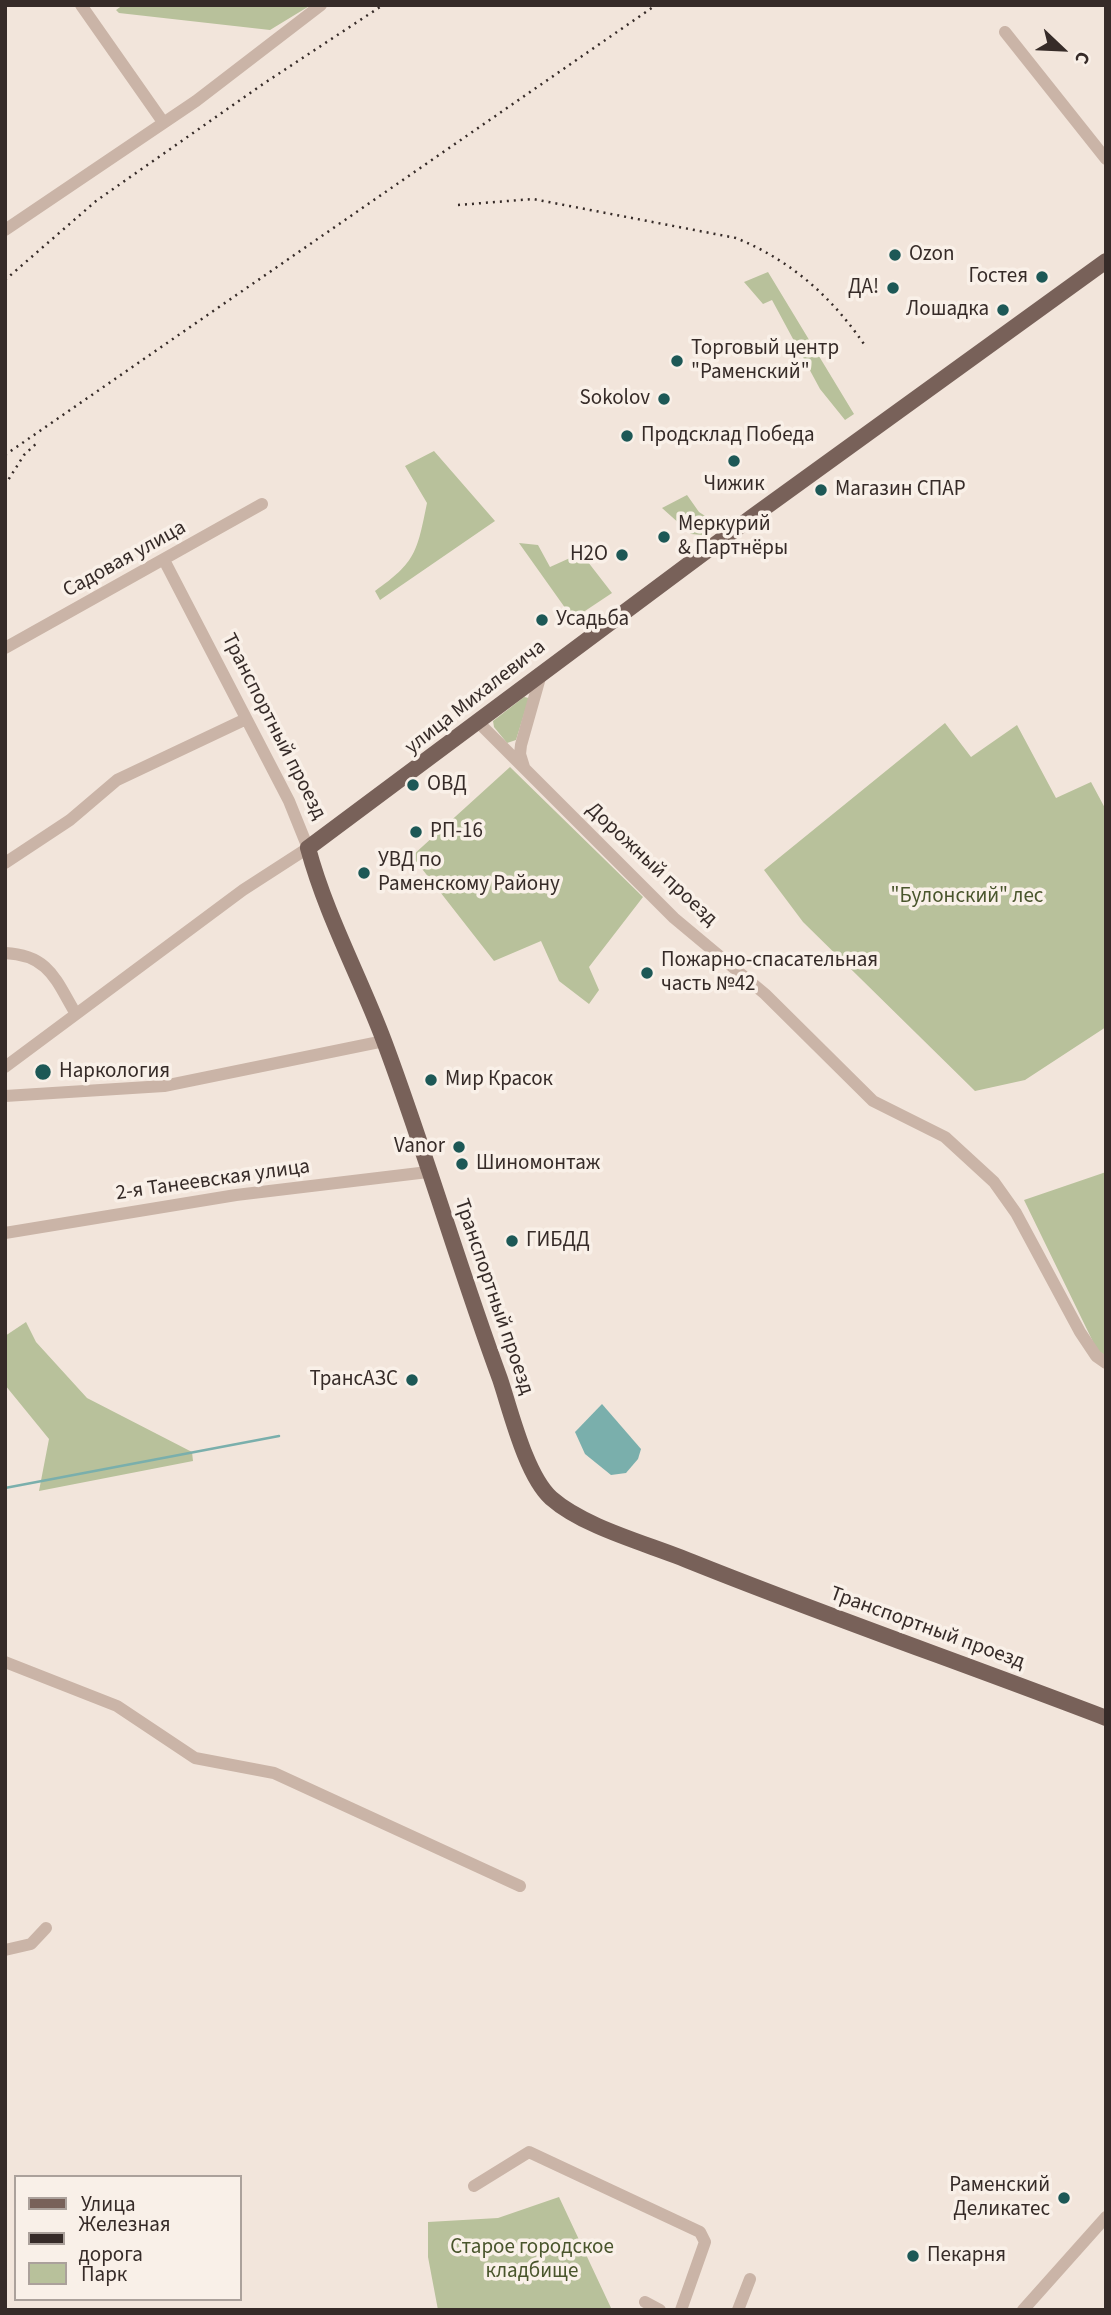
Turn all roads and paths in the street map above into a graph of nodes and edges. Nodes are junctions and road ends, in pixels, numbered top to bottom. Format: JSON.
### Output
{"nodes":[{"id":1,"x":81,"y":5,"type":"edge"},
{"id":2,"x":321,"y":5,"type":"edge"},
{"id":3,"x":1005,"y":32,"type":"dead end"},
{"id":4,"x":163,"y":122,"type":"junction"},
{"id":5,"x":1106,"y":159,"type":"edge"},
{"id":6,"x":5,"y":230,"type":"edge"},
{"id":7,"x":1106,"y":261,"type":"edge"},
{"id":8,"x":262,"y":504,"type":"dead end"},
{"id":9,"x":164,"y":560,"type":"junction"},
{"id":10,"x":5,"y":648,"type":"edge"},
{"id":11,"x":541,"y":673,"type":"junction"},
{"id":12,"x":246,"y":719,"type":"junction"},
{"id":13,"x":479,"y":723,"type":"junction"},
{"id":14,"x":530,"y":776,"type":"junction"},
{"id":15,"x":308,"y":848,"type":"junction"},
{"id":16,"x":5,"y":863,"type":"edge"},
{"id":17,"x":5,"y":953,"type":"edge"},
{"id":18,"x":76,"y":1014,"type":"junction"},
{"id":19,"x":384,"y":1041,"type":"junction"},
{"id":20,"x":5,"y":1067,"type":"edge"},
{"id":21,"x":5,"y":1096,"type":"edge"},
{"id":22,"x":428,"y":1172,"type":"junction"},
{"id":23,"x":5,"y":1233,"type":"edge"},
{"id":24,"x":1106,"y":1363,"type":"edge"},
{"id":25,"x":5,"y":1662,"type":"edge"},
{"id":26,"x":1106,"y":1718,"type":"edge"},
{"id":27,"x":520,"y":1886,"type":"dead end"},
{"id":28,"x":46,"y":1928,"type":"dead end"},
{"id":29,"x":5,"y":1950,"type":"edge"},
{"id":30,"x":474,"y":2186,"type":"dead end"},
{"id":31,"x":1106,"y":2217,"type":"edge"},
{"id":32,"x":750,"y":2280,"type":"dead end"},
{"id":33,"x":645,"y":2302,"type":"dead end"},
{"id":34,"x":660,"y":2310,"type":"edge"},
{"id":35,"x":681,"y":2310,"type":"edge"},
{"id":36,"x":738,"y":2310,"type":"edge"},
{"id":37,"x":1024,"y":2310,"type":"edge"}],
"edges":[{"from":1,"to":4,"type":"street"},
{"from":2,"to":4,"type":"street"},
{"from":3,"to":5,"type":"street"},
{"from":4,"to":6,"type":"street"},
{"from":7,"to":11,"type":"main road","name":"улица Михалевича"},
{"from":8,"to":9,"type":"street","name":"Садовая улица"},
{"from":9,"to":10,"type":"street","name":"Садовая улица"},
{"from":9,"to":12,"type":"street","name":"Транспортный проезд"},
{"from":11,"to":13,"type":"main road","name":"улица Михалевича"},
{"from":11,"to":14,"type":"street"},
{"from":12,"to":15,"type":"street","name":"Транспортный проезд"},
{"from":12,"to":16,"type":"street"},
{"from":13,"to":14,"type":"street","name":"Дорожный проезд"},
{"from":13,"to":15,"type":"main road","name":"улица Михалевича"},
{"from":14,"to":24,"type":"street","name":"Дорожный проезд"},
{"from":15,"to":18,"type":"street","name":"улица Михалевича"},
{"from":15,"to":19,"type":"main road","name":"Транспортный проезд"},
{"from":17,"to":18,"type":"street"},
{"from":18,"to":20,"type":"street","name":"улица Михалевича"},
{"from":19,"to":21,"type":"street"},
{"from":19,"to":22,"type":"main road","name":"Транспортный проезд"},
{"from":22,"to":23,"type":"street","name":"2-я Танеевская улица"},
{"from":22,"to":26,"type":"main road","name":"Транспортный проезд"},
{"from":25,"to":27,"type":"street"},
{"from":28,"to":29,"type":"street"},
{"from":30,"to":35,"type":"street"},
{"from":31,"to":37,"type":"street"},
{"from":32,"to":36,"type":"street"},
{"from":33,"to":34,"type":"street"}]}
